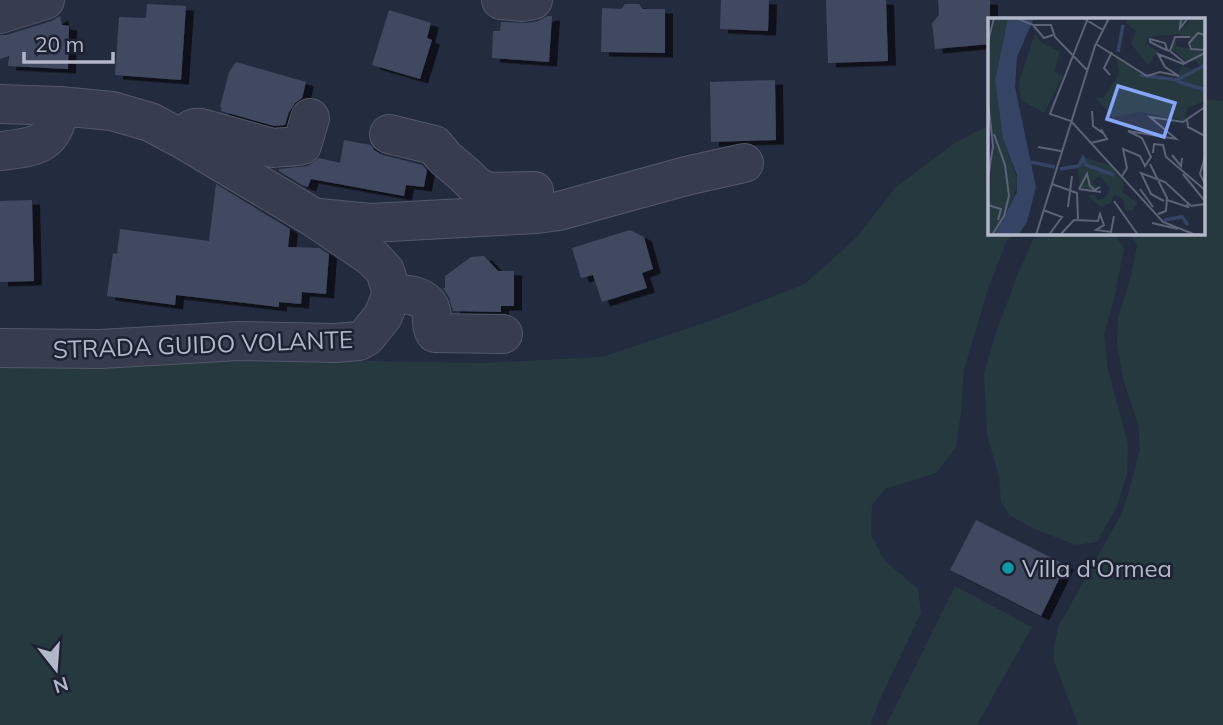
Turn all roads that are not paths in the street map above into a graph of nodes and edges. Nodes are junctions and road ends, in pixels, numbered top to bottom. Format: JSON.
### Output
{"nodes":[{"id":1,"x":45,"y":0,"type":"edge"},
{"id":2,"x":501,"y":0,"type":"edge"},
{"id":3,"x":533,"y":0,"type":"edge"},
{"id":4,"x":0,"y":14,"type":"edge"},
{"id":5,"x":0,"y":103,"type":"edge"},
{"id":6,"x":60,"y":106,"type":"junction"},
{"id":7,"x":310,"y":118,"type":"dead end"},
{"id":8,"x":389,"y":134,"type":"dead end"},
{"id":9,"x":184,"y":140,"type":"junction"},
{"id":10,"x":0,"y":151,"type":"edge"},
{"id":11,"x":744,"y":163,"type":"dead end"},
{"id":12,"x":558,"y":211,"type":"junction"},
{"id":13,"x":313,"y":217,"type":"junction"},
{"id":14,"x":392,"y":293,"type":"junction"},
{"id":15,"x":503,"y":334,"type":"dead end"},
{"id":16,"x":0,"y":348,"type":"edge"}],
"edges":[{"from":1,"to":4,"type":"street"},
{"from":2,"to":3,"type":"street"},
{"from":5,"to":6,"type":"street"},
{"from":6,"to":9,"type":"street"},
{"from":6,"to":10,"type":"street"},
{"from":7,"to":9,"type":"street"},
{"from":8,"to":12,"type":"street"},
{"from":9,"to":13,"type":"street"},
{"from":11,"to":12,"type":"street"},
{"from":12,"to":13,"type":"street"},
{"from":13,"to":14,"type":"street"},
{"from":14,"to":15,"type":"street"},
{"from":14,"to":16,"type":"street","name":"STRADA GUIDO VOLANTE"}]}
